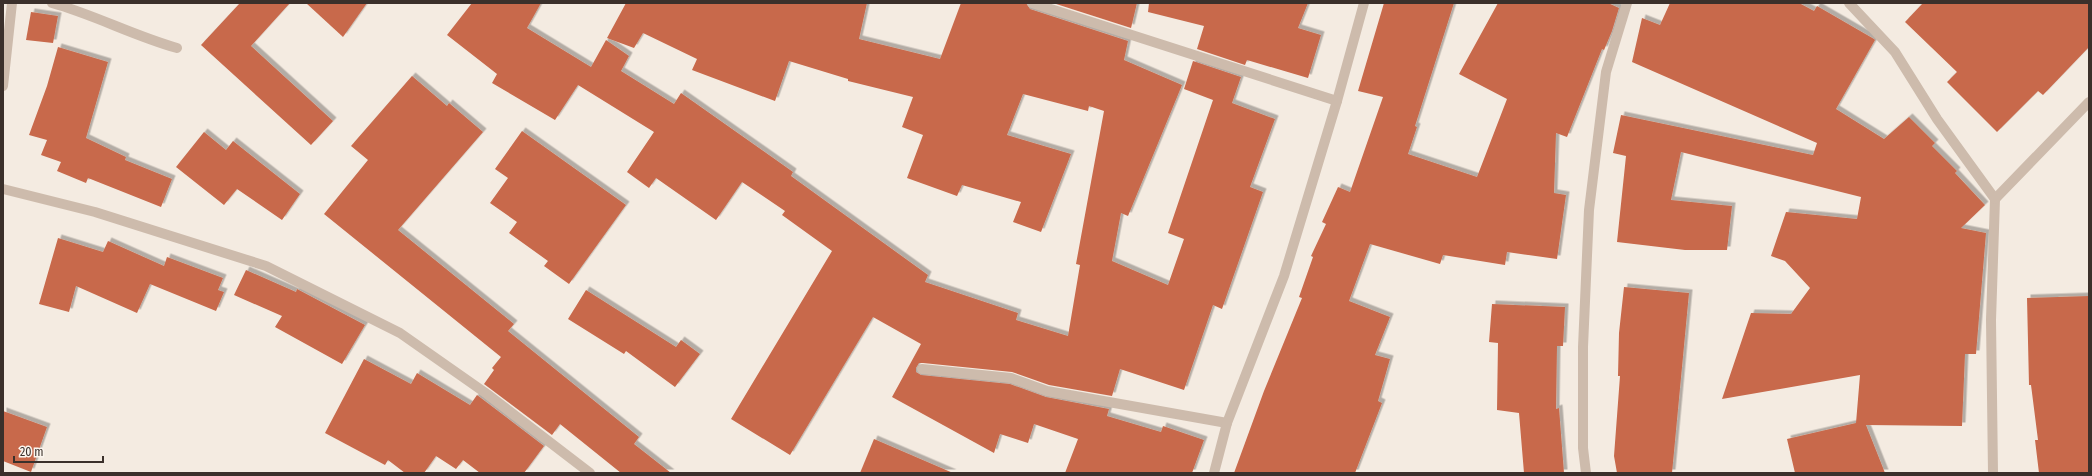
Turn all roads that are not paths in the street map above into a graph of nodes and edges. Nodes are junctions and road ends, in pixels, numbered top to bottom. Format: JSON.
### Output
{"nodes":[{"id":1,"x":12,"y":3,"type":"edge"},
{"id":2,"x":52,"y":3,"type":"edge"},
{"id":3,"x":1032,"y":3,"type":"edge"},
{"id":4,"x":1364,"y":3,"type":"edge"},
{"id":5,"x":1627,"y":3,"type":"edge"},
{"id":6,"x":1849,"y":3,"type":"edge"},
{"id":7,"x":177,"y":48,"type":"dead end"},
{"id":8,"x":3,"y":86,"type":"edge"},
{"id":9,"x":1337,"y":101,"type":"junction"},
{"id":10,"x":2088,"y":105,"type":"edge"},
{"id":11,"x":3,"y":188,"type":"edge"},
{"id":12,"x":1995,"y":199,"type":"junction"},
{"id":13,"x":922,"y":368,"type":"dead end"},
{"id":14,"x":1227,"y":423,"type":"junction"},
{"id":15,"x":590,"y":473,"type":"edge"},
{"id":16,"x":1214,"y":473,"type":"edge"},
{"id":17,"x":1586,"y":473,"type":"edge"},
{"id":18,"x":1993,"y":473,"type":"edge"}],
"edges":[{"from":1,"to":8,"type":"street"},
{"from":2,"to":7,"type":"street"},
{"from":3,"to":9,"type":"street"},
{"from":4,"to":9,"type":"street"},
{"from":5,"to":17,"type":"street"},
{"from":6,"to":12,"type":"street"},
{"from":9,"to":14,"type":"street"},
{"from":10,"to":12,"type":"street"},
{"from":11,"to":15,"type":"street"},
{"from":12,"to":18,"type":"street"},
{"from":13,"to":14,"type":"street"},
{"from":14,"to":16,"type":"street"}]}
